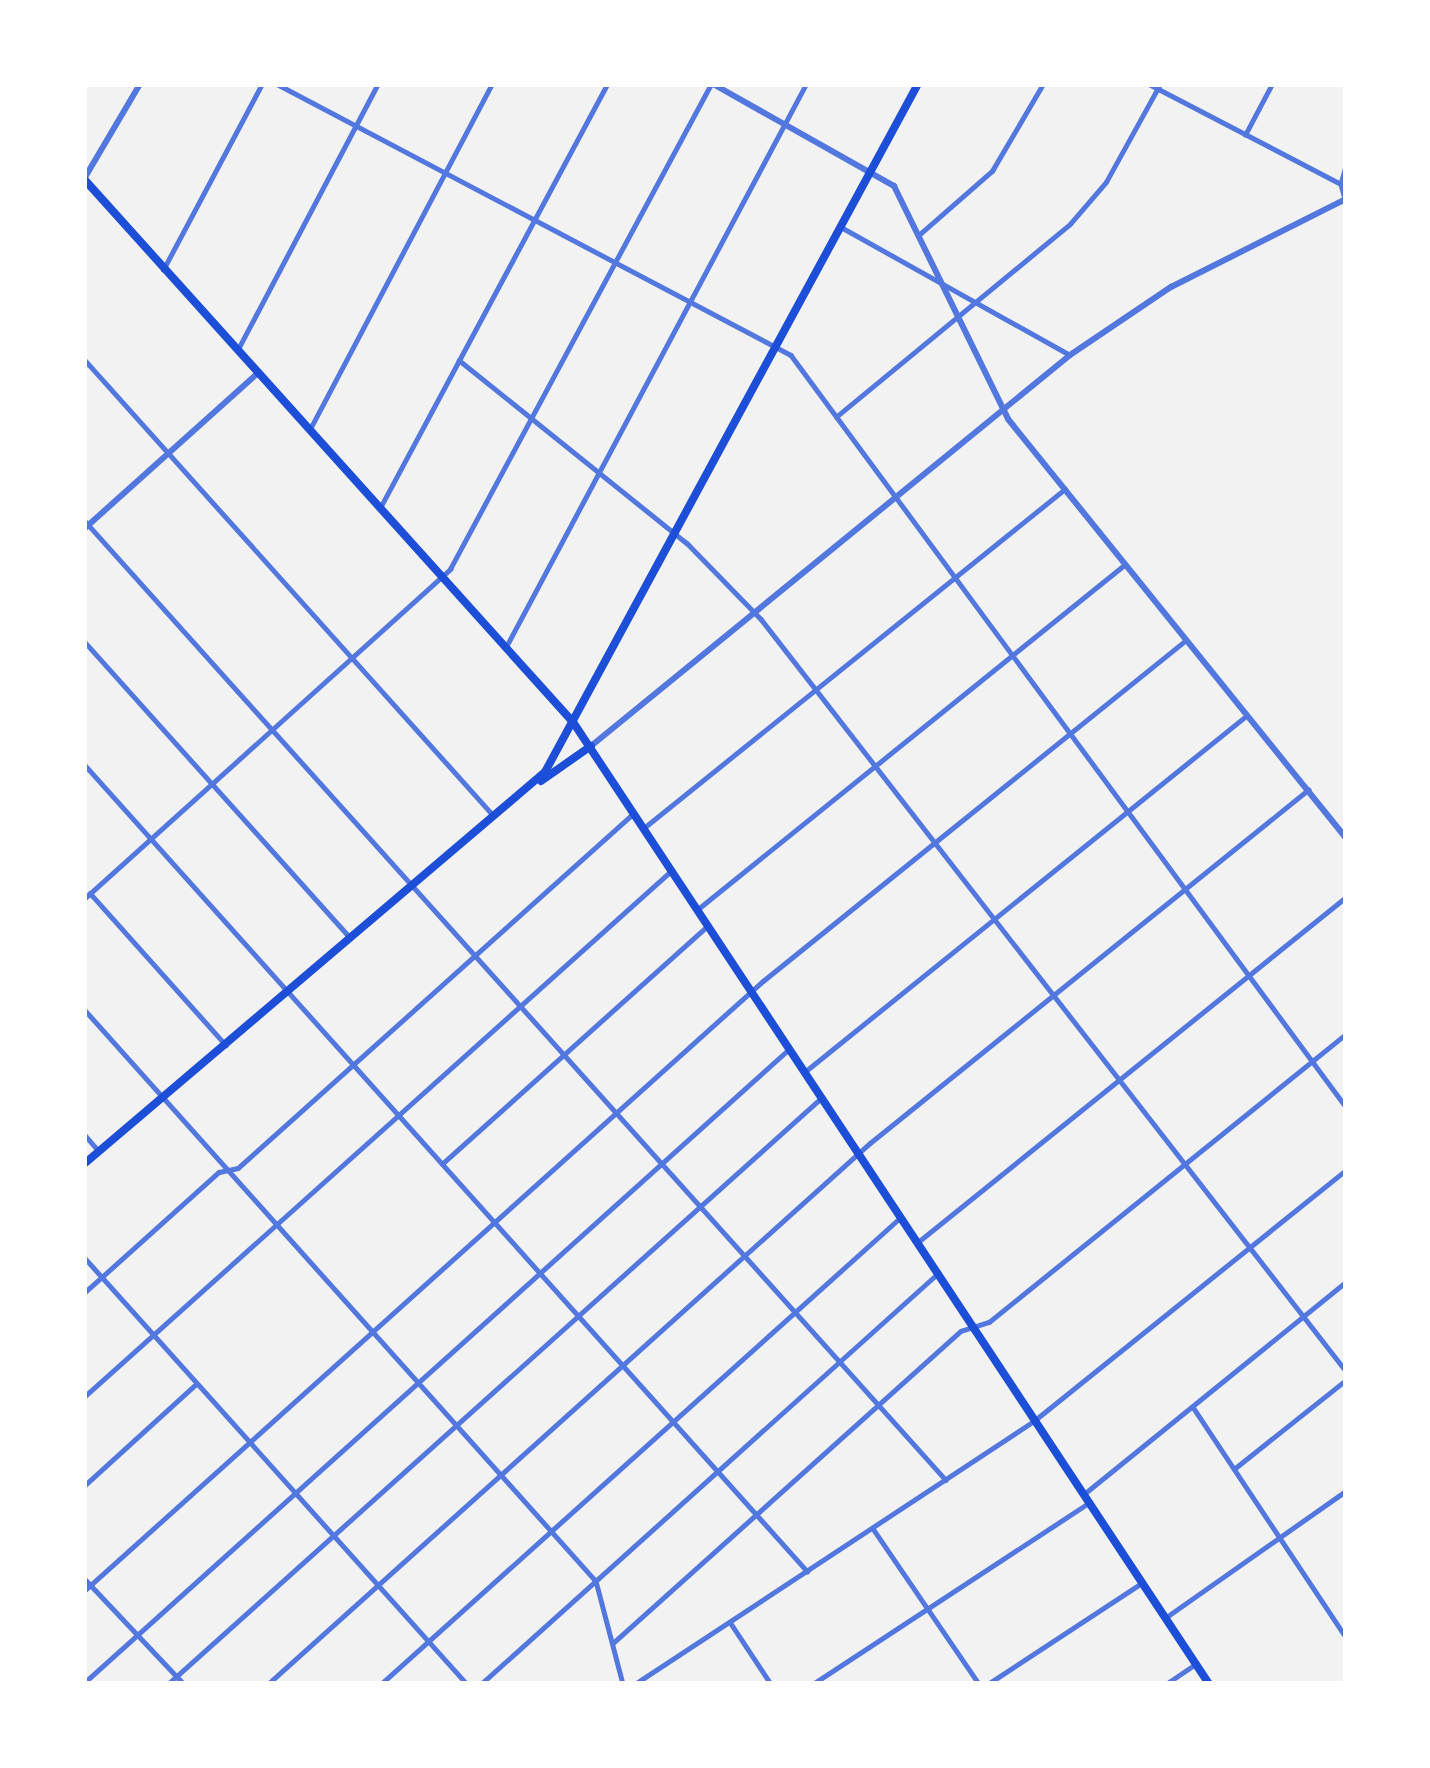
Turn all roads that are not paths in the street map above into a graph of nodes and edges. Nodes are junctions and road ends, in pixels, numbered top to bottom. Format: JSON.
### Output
{"nodes":[{"id":1,"x":140,"y":84,"type":"edge"},
{"id":2,"x":262,"y":84,"type":"edge"},
{"id":3,"x":278,"y":84,"type":"edge"},
{"id":4,"x":378,"y":84,"type":"edge"},
{"id":5,"x":492,"y":84,"type":"edge"},
{"id":6,"x":607,"y":84,"type":"edge"},
{"id":7,"x":712,"y":84,"type":"edge"},
{"id":8,"x":806,"y":84,"type":"edge"},
{"id":9,"x":918,"y":84,"type":"edge"},
{"id":10,"x":1043,"y":84,"type":"edge"},
{"id":11,"x":1149,"y":84,"type":"edge"},
{"id":12,"x":1272,"y":84,"type":"edge"},
{"id":13,"x":1159,"y":86,"type":"edge"},
{"id":14,"x":785,"y":122,"type":"junction"},
{"id":15,"x":356,"y":126,"type":"junction"},
{"id":16,"x":1245,"y":136,"type":"junction"},
{"id":17,"x":1346,"y":164,"type":"edge"},
{"id":18,"x":873,"y":168,"type":"junction"},
{"id":19,"x":445,"y":173,"type":"junction"},
{"id":20,"x":84,"y":179,"type":"edge"},
{"id":21,"x":1341,"y":184,"type":"junction"},
{"id":22,"x":1346,"y":199,"type":"edge"},
{"id":23,"x":534,"y":220,"type":"junction"},
{"id":24,"x":841,"y":227,"type":"junction"},
{"id":25,"x":920,"y":235,"type":"junction"},
{"id":26,"x":614,"y":263,"type":"junction"},
{"id":27,"x":163,"y":271,"type":"junction"},
{"id":28,"x":943,"y":284,"type":"junction"},
{"id":29,"x":689,"y":302,"type":"junction"},
{"id":30,"x":974,"y":302,"type":"junction"},
{"id":31,"x":959,"y":317,"type":"junction"},
{"id":32,"x":776,"y":347,"type":"junction"},
{"id":33,"x":237,"y":351,"type":"junction"},
{"id":34,"x":1070,"y":355,"type":"junction"},
{"id":35,"x":84,"y":359,"type":"edge"},
{"id":36,"x":459,"y":361,"type":"junction"},
{"id":37,"x":258,"y":373,"type":"junction"},
{"id":38,"x":1003,"y":407,"type":"junction"},
{"id":39,"x":836,"y":418,"type":"junction"},
{"id":40,"x":531,"y":419,"type":"junction"},
{"id":41,"x":310,"y":429,"type":"junction"},
{"id":42,"x":168,"y":453,"type":"junction"},
{"id":43,"x":598,"y":474,"type":"junction"},
{"id":44,"x":1064,"y":489,"type":"junction"},
{"id":45,"x":895,"y":495,"type":"junction"},
{"id":46,"x":380,"y":506,"type":"junction"},
{"id":47,"x":86,"y":524,"type":"edge"},
{"id":48,"x":675,"y":535,"type":"junction"},
{"id":49,"x":1125,"y":565,"type":"junction"},
{"id":50,"x":444,"y":575,"type":"junction"},
{"id":51,"x":954,"y":578,"type":"junction"},
{"id":52,"x":753,"y":611,"type":"junction"},
{"id":53,"x":1186,"y":640,"type":"junction"},
{"id":54,"x":84,"y":641,"type":"edge"},
{"id":55,"x":507,"y":645,"type":"junction"},
{"id":56,"x":1012,"y":656,"type":"junction"},
{"id":57,"x":353,"y":657,"type":"junction"},
{"id":58,"x":815,"y":690,"type":"junction"},
{"id":59,"x":1246,"y":716,"type":"junction"},
{"id":60,"x":573,"y":722,"type":"junction"},
{"id":61,"x":273,"y":728,"type":"junction"},
{"id":62,"x":1070,"y":734,"type":"junction"},
{"id":63,"x":591,"y":746,"type":"junction"},
{"id":64,"x":84,"y":764,"type":"edge"},
{"id":65,"x":874,"y":767,"type":"junction"},
{"id":66,"x":212,"y":784,"type":"junction"},
{"id":67,"x":534,"y":784,"type":"junction"},
{"id":68,"x":1308,"y":790,"type":"junction"},
{"id":69,"x":1127,"y":812,"type":"junction"},
{"id":70,"x":635,"y":813,"type":"junction"},
{"id":71,"x":496,"y":818,"type":"junction"},
{"id":72,"x":644,"y":827,"type":"junction"},
{"id":73,"x":151,"y":838,"type":"junction"},
{"id":74,"x":1346,"y":838,"type":"edge"},
{"id":75,"x":934,"y":844,"type":"junction"},
{"id":76,"x":672,"y":870,"type":"junction"},
{"id":77,"x":415,"y":886,"type":"junction"},
{"id":78,"x":1185,"y":889,"type":"junction"},
{"id":79,"x":87,"y":896,"type":"edge"},
{"id":80,"x":1346,"y":897,"type":"edge"},
{"id":81,"x":698,"y":909,"type":"junction"},
{"id":82,"x":993,"y":920,"type":"junction"},
{"id":83,"x":709,"y":925,"type":"junction"},
{"id":84,"x":352,"y":939,"type":"junction"},
{"id":85,"x":477,"y":954,"type":"junction"},
{"id":86,"x":1248,"y":975,"type":"junction"},
{"id":87,"x":752,"y":991,"type":"junction"},
{"id":88,"x":289,"y":992,"type":"junction"},
{"id":89,"x":1053,"y":996,"type":"junction"},
{"id":90,"x":521,"y":1004,"type":"junction"},
{"id":91,"x":84,"y":1009,"type":"edge"},
{"id":92,"x":1346,"y":1034,"type":"edge"},
{"id":93,"x":226,"y":1045,"type":"junction"},
{"id":94,"x":790,"y":1048,"type":"junction"},
{"id":95,"x":565,"y":1054,"type":"junction"},
{"id":96,"x":1312,"y":1061,"type":"junction"},
{"id":97,"x":353,"y":1065,"type":"junction"},
{"id":98,"x":805,"y":1072,"type":"junction"},
{"id":99,"x":1119,"y":1080,"type":"junction"},
{"id":100,"x":164,"y":1097,"type":"junction"},
{"id":101,"x":822,"y":1097,"type":"junction"},
{"id":102,"x":1346,"y":1107,"type":"edge"},
{"id":103,"x":618,"y":1112,"type":"junction"},
{"id":104,"x":398,"y":1114,"type":"junction"},
{"id":105,"x":84,"y":1134,"type":"edge"},
{"id":106,"x":99,"y":1151,"type":"junction"},
{"id":107,"x":859,"y":1154,"type":"junction"},
{"id":108,"x":662,"y":1162,"type":"junction"},
{"id":109,"x":84,"y":1164,"type":"edge"},
{"id":110,"x":442,"y":1164,"type":"junction"},
{"id":111,"x":1184,"y":1164,"type":"junction"},
{"id":112,"x":227,"y":1170,"type":"junction"},
{"id":113,"x":1346,"y":1170,"type":"edge"},
{"id":114,"x":700,"y":1206,"type":"junction"},
{"id":115,"x":902,"y":1217,"type":"junction"},
{"id":116,"x":495,"y":1222,"type":"junction"},
{"id":117,"x":278,"y":1224,"type":"junction"},
{"id":118,"x":918,"y":1242,"type":"junction"},
{"id":119,"x":1250,"y":1248,"type":"junction"},
{"id":120,"x":745,"y":1256,"type":"junction"},
{"id":121,"x":84,"y":1257,"type":"edge"},
{"id":122,"x":539,"y":1272,"type":"junction"},
{"id":123,"x":938,"y":1273,"type":"junction"},
{"id":124,"x":102,"y":1277,"type":"junction"},
{"id":125,"x":1346,"y":1282,"type":"edge"},
{"id":126,"x":84,"y":1293,"type":"edge"},
{"id":127,"x":796,"y":1312,"type":"junction"},
{"id":128,"x":578,"y":1316,"type":"junction"},
{"id":129,"x":1303,"y":1317,"type":"junction"},
{"id":130,"x":974,"y":1327,"type":"junction"},
{"id":131,"x":373,"y":1332,"type":"junction"},
{"id":132,"x":154,"y":1334,"type":"junction"},
{"id":133,"x":840,"y":1361,"type":"junction"},
{"id":134,"x":623,"y":1365,"type":"junction"},
{"id":135,"x":1346,"y":1371,"type":"edge"},
{"id":136,"x":1346,"y":1380,"type":"edge"},
{"id":137,"x":417,"y":1382,"type":"junction"},
{"id":138,"x":197,"y":1383,"type":"junction"},
{"id":139,"x":84,"y":1397,"type":"edge"},
{"id":140,"x":879,"y":1405,"type":"junction"},
{"id":141,"x":1192,"y":1406,"type":"junction"},
{"id":142,"x":1035,"y":1420,"type":"junction"},
{"id":143,"x":674,"y":1422,"type":"junction"},
{"id":144,"x":456,"y":1425,"type":"junction"},
{"id":145,"x":250,"y":1442,"type":"junction"},
{"id":146,"x":1234,"y":1469,"type":"junction"},
{"id":147,"x":718,"y":1471,"type":"junction"},
{"id":148,"x":501,"y":1475,"type":"junction"},
{"id":149,"x":946,"y":1480,"type":"junction"},
{"id":150,"x":84,"y":1486,"type":"edge"},
{"id":151,"x":295,"y":1491,"type":"junction"},
{"id":152,"x":1346,"y":1491,"type":"edge"},
{"id":153,"x":1087,"y":1498,"type":"junction"},
{"id":154,"x":756,"y":1515,"type":"junction"},
{"id":155,"x":872,"y":1528,"type":"junction"},
{"id":156,"x":551,"y":1532,"type":"junction"},
{"id":157,"x":333,"y":1534,"type":"junction"},
{"id":158,"x":1283,"y":1542,"type":"junction"},
{"id":159,"x":807,"y":1571,"type":"junction"},
{"id":160,"x":84,"y":1579,"type":"edge"},
{"id":161,"x":596,"y":1581,"type":"junction"},
{"id":162,"x":1142,"y":1583,"type":"junction"},
{"id":163,"x":91,"y":1585,"type":"junction"},
{"id":164,"x":378,"y":1585,"type":"junction"},
{"id":165,"x":84,"y":1591,"type":"edge"},
{"id":166,"x":928,"y":1609,"type":"junction"},
{"id":167,"x":1165,"y":1618,"type":"junction"},
{"id":168,"x":730,"y":1622,"type":"junction"},
{"id":169,"x":1345,"y":1631,"type":"edge"},
{"id":170,"x":137,"y":1634,"type":"junction"},
{"id":171,"x":429,"y":1641,"type":"junction"},
{"id":172,"x":613,"y":1643,"type":"junction"},
{"id":173,"x":1196,"y":1664,"type":"junction"},
{"id":174,"x":177,"y":1676,"type":"junction"},
{"id":175,"x":84,"y":1682,"type":"edge"},
{"id":176,"x":168,"y":1684,"type":"edge"},
{"id":177,"x":184,"y":1684,"type":"edge"},
{"id":178,"x":268,"y":1684,"type":"edge"},
{"id":179,"x":382,"y":1684,"type":"edge"},
{"id":180,"x":467,"y":1684,"type":"edge"},
{"id":181,"x":481,"y":1684,"type":"edge"},
{"id":182,"x":623,"y":1684,"type":"edge"},
{"id":183,"x":634,"y":1684,"type":"edge"},
{"id":184,"x":771,"y":1684,"type":"edge"},
{"id":185,"x":813,"y":1684,"type":"edge"},
{"id":186,"x":979,"y":1684,"type":"edge"},
{"id":187,"x":988,"y":1684,"type":"edge"},
{"id":188,"x":1166,"y":1684,"type":"edge"},
{"id":189,"x":1209,"y":1684,"type":"edge"}],
"edges":[{"from":1,"to":20,"type":"street"},
{"from":2,"to":27,"type":"street"},
{"from":3,"to":15,"type":"street"},
{"from":4,"to":15,"type":"street"},
{"from":5,"to":19,"type":"street"},
{"from":6,"to":23,"type":"street"},
{"from":7,"to":14,"type":"street"},
{"from":7,"to":26,"type":"street"},
{"from":8,"to":14,"type":"street"},
{"from":9,"to":18,"type":"main road"},
{"from":10,"to":25,"type":"street"},
{"from":11,"to":13,"type":"street"},
{"from":12,"to":16,"type":"street"},
{"from":13,"to":16,"type":"street"},
{"from":13,"to":30,"type":"street"},
{"from":14,"to":18,"type":"street"},
{"from":14,"to":29,"type":"street"},
{"from":15,"to":19,"type":"street"},
{"from":15,"to":33,"type":"street"},
{"from":16,"to":21,"type":"street"},
{"from":17,"to":21,"type":"street"},
{"from":18,"to":24,"type":"main road"},
{"from":18,"to":25,"type":"street"},
{"from":19,"to":23,"type":"street"},
{"from":19,"to":41,"type":"street"},
{"from":20,"to":27,"type":"main road"},
{"from":21,"to":22,"type":"street"},
{"from":22,"to":34,"type":"street"},
{"from":23,"to":26,"type":"street"},
{"from":23,"to":36,"type":"street"},
{"from":24,"to":28,"type":"street"},
{"from":24,"to":32,"type":"main road"},
{"from":25,"to":28,"type":"street"},
{"from":26,"to":29,"type":"street"},
{"from":26,"to":40,"type":"street"},
{"from":27,"to":33,"type":"main road"},
{"from":28,"to":30,"type":"street"},
{"from":28,"to":31,"type":"street"},
{"from":29,"to":32,"type":"street"},
{"from":29,"to":43,"type":"street"},
{"from":30,"to":31,"type":"street"},
{"from":30,"to":34,"type":"street"},
{"from":31,"to":38,"type":"street"},
{"from":31,"to":39,"type":"street"},
{"from":32,"to":39,"type":"street"},
{"from":32,"to":48,"type":"main road"},
{"from":33,"to":37,"type":"main road"},
{"from":34,"to":38,"type":"street"},
{"from":35,"to":42,"type":"street"},
{"from":36,"to":40,"type":"street"},
{"from":36,"to":46,"type":"street"},
{"from":37,"to":41,"type":"main road"},
{"from":37,"to":42,"type":"street"},
{"from":38,"to":44,"type":"street"},
{"from":38,"to":45,"type":"street"},
{"from":39,"to":45,"type":"street"},
{"from":40,"to":43,"type":"street"},
{"from":40,"to":50,"type":"street"},
{"from":41,"to":46,"type":"main road"},
{"from":42,"to":47,"type":"street"},
{"from":42,"to":57,"type":"street"},
{"from":43,"to":48,"type":"street"},
{"from":43,"to":55,"type":"street"},
{"from":44,"to":49,"type":"street"},
{"from":44,"to":51,"type":"street"},
{"from":45,"to":51,"type":"street"},
{"from":45,"to":52,"type":"street"},
{"from":46,"to":50,"type":"main road"},
{"from":47,"to":61,"type":"street"},
{"from":48,"to":52,"type":"street"},
{"from":48,"to":60,"type":"main road"},
{"from":49,"to":53,"type":"street"},
{"from":49,"to":56,"type":"street"},
{"from":50,"to":55,"type":"main road"},
{"from":50,"to":57,"type":"street"},
{"from":51,"to":56,"type":"street"},
{"from":51,"to":58,"type":"street"},
{"from":52,"to":58,"type":"street"},
{"from":52,"to":63,"type":"street"},
{"from":53,"to":59,"type":"street"},
{"from":53,"to":62,"type":"street"},
{"from":54,"to":66,"type":"street"},
{"from":55,"to":60,"type":"main road"},
{"from":56,"to":62,"type":"street"},
{"from":56,"to":65,"type":"street"},
{"from":57,"to":61,"type":"street"},
{"from":57,"to":71,"type":"street"},
{"from":58,"to":65,"type":"street"},
{"from":58,"to":72,"type":"street"},
{"from":59,"to":68,"type":"street"},
{"from":59,"to":69,"type":"street"},
{"from":60,"to":63,"type":"main road"},
{"from":60,"to":67,"type":"main road"},
{"from":61,"to":66,"type":"street"},
{"from":61,"to":77,"type":"street"},
{"from":62,"to":69,"type":"street"},
{"from":62,"to":75,"type":"street"},
{"from":63,"to":67,"type":"main road"},
{"from":63,"to":70,"type":"main road"},
{"from":64,"to":73,"type":"street"},
{"from":65,"to":75,"type":"street"},
{"from":65,"to":81,"type":"street"},
{"from":66,"to":73,"type":"street"},
{"from":66,"to":84,"type":"street"},
{"from":67,"to":71,"type":"main road"},
{"from":68,"to":74,"type":"street"},
{"from":68,"to":78,"type":"street"},
{"from":69,"to":78,"type":"street"},
{"from":69,"to":82,"type":"street"},
{"from":70,"to":72,"type":"main road"},
{"from":70,"to":85,"type":"street"},
{"from":71,"to":77,"type":"main road"},
{"from":72,"to":76,"type":"main road"},
{"from":73,"to":79,"type":"street"},
{"from":73,"to":88,"type":"street"},
{"from":75,"to":82,"type":"street"},
{"from":75,"to":87,"type":"street"},
{"from":76,"to":81,"type":"main road"},
{"from":76,"to":90,"type":"street"},
{"from":77,"to":84,"type":"main road"},
{"from":77,"to":85,"type":"street"},
{"from":78,"to":86,"type":"street"},
{"from":78,"to":89,"type":"street"},
{"from":79,"to":93,"type":"street"},
{"from":80,"to":86,"type":"street"},
{"from":81,"to":83,"type":"main road"},
{"from":82,"to":89,"type":"street"},
{"from":82,"to":98,"type":"street"},
{"from":83,"to":87,"type":"main road"},
{"from":83,"to":95,"type":"street"},
{"from":84,"to":88,"type":"main road"},
{"from":85,"to":90,"type":"street"},
{"from":85,"to":97,"type":"street"},
{"from":86,"to":96,"type":"street"},
{"from":86,"to":99,"type":"street"},
{"from":87,"to":94,"type":"main road"},
{"from":87,"to":103,"type":"street"},
{"from":88,"to":93,"type":"main road"},
{"from":88,"to":97,"type":"street"},
{"from":89,"to":99,"type":"street"},
{"from":89,"to":107,"type":"street"},
{"from":90,"to":95,"type":"street"},
{"from":90,"to":104,"type":"street"},
{"from":91,"to":100,"type":"street"},
{"from":92,"to":96,"type":"street"},
{"from":93,"to":100,"type":"main road"},
{"from":94,"to":98,"type":"main road"},
{"from":94,"to":108,"type":"street"},
{"from":95,"to":103,"type":"street"},
{"from":95,"to":110,"type":"street"},
{"from":96,"to":102,"type":"street"},
{"from":96,"to":111,"type":"street"},
{"from":97,"to":104,"type":"street"},
{"from":97,"to":112,"type":"street"},
{"from":98,"to":101,"type":"main road"},
{"from":99,"to":111,"type":"street"},
{"from":99,"to":118,"type":"street"},
{"from":100,"to":106,"type":"main road"},
{"from":100,"to":112,"type":"street"},
{"from":101,"to":107,"type":"main road"},
{"from":101,"to":114,"type":"street"},
{"from":103,"to":108,"type":"street"},
{"from":103,"to":116,"type":"street"},
{"from":104,"to":110,"type":"street"},
{"from":104,"to":117,"type":"street"},
{"from":105,"to":106,"type":"street"},
{"from":106,"to":109,"type":"main road"},
{"from":107,"to":115,"type":"main road"},
{"from":107,"to":120,"type":"street"},
{"from":108,"to":114,"type":"street"},
{"from":108,"to":122,"type":"street"},
{"from":110,"to":116,"type":"street"},
{"from":111,"to":119,"type":"street"},
{"from":111,"to":130,"type":"street"},
{"from":112,"to":117,"type":"street"},
{"from":112,"to":124,"type":"street"},
{"from":113,"to":119,"type":"street"},
{"from":114,"to":120,"type":"street"},
{"from":114,"to":128,"type":"street"},
{"from":115,"to":118,"type":"main road"},
{"from":115,"to":127,"type":"street"},
{"from":116,"to":122,"type":"street"},
{"from":116,"to":131,"type":"street"},
{"from":117,"to":131,"type":"street"},
{"from":117,"to":132,"type":"street"},
{"from":118,"to":123,"type":"main road"},
{"from":119,"to":129,"type":"street"},
{"from":119,"to":142,"type":"street"},
{"from":120,"to":127,"type":"street"},
{"from":120,"to":134,"type":"street"},
{"from":121,"to":124,"type":"street"},
{"from":122,"to":128,"type":"street"},
{"from":122,"to":137,"type":"street"},
{"from":123,"to":130,"type":"main road"},
{"from":123,"to":133,"type":"street"},
{"from":124,"to":126,"type":"street"},
{"from":124,"to":132,"type":"street"},
{"from":125,"to":129,"type":"street"},
{"from":127,"to":133,"type":"street"},
{"from":127,"to":143,"type":"street"},
{"from":128,"to":134,"type":"street"},
{"from":128,"to":144,"type":"street"},
{"from":129,"to":135,"type":"street"},
{"from":129,"to":141,"type":"street"},
{"from":130,"to":140,"type":"street"},
{"from":130,"to":142,"type":"main road"},
{"from":131,"to":137,"type":"street"},
{"from":131,"to":145,"type":"street"},
{"from":132,"to":138,"type":"street"},
{"from":132,"to":139,"type":"street"},
{"from":133,"to":140,"type":"street"},
{"from":133,"to":147,"type":"street"},
{"from":134,"to":143,"type":"street"},
{"from":134,"to":148,"type":"street"},
{"from":136,"to":146,"type":"street"},
{"from":137,"to":144,"type":"street"},
{"from":137,"to":151,"type":"street"},
{"from":138,"to":145,"type":"street"},
{"from":138,"to":150,"type":"street"},
{"from":140,"to":149,"type":"street"},
{"from":140,"to":154,"type":"street"},
{"from":141,"to":146,"type":"street"},
{"from":141,"to":153,"type":"street"},
{"from":142,"to":149,"type":"street"},
{"from":142,"to":153,"type":"main road"},
{"from":143,"to":147,"type":"street"},
{"from":143,"to":156,"type":"street"},
{"from":144,"to":148,"type":"street"},
{"from":144,"to":157,"type":"street"},
{"from":145,"to":151,"type":"street"},
{"from":145,"to":163,"type":"street"},
{"from":146,"to":158,"type":"street"},
{"from":147,"to":154,"type":"street"},
{"from":147,"to":161,"type":"street"},
{"from":148,"to":156,"type":"street"},
{"from":148,"to":164,"type":"street"},
{"from":149,"to":155,"type":"street"},
{"from":151,"to":157,"type":"street"},
{"from":151,"to":170,"type":"street"},
{"from":152,"to":158,"type":"street"},
{"from":153,"to":162,"type":"main road"},
{"from":153,"to":166,"type":"street"},
{"from":154,"to":159,"type":"street"},
{"from":154,"to":172,"type":"street"},
{"from":155,"to":159,"type":"street"},
{"from":155,"to":166,"type":"street"},
{"from":156,"to":161,"type":"street"},
{"from":156,"to":171,"type":"street"},
{"from":157,"to":164,"type":"street"},
{"from":157,"to":174,"type":"street"},
{"from":158,"to":167,"type":"street"},
{"from":158,"to":169,"type":"street"},
{"from":159,"to":168,"type":"street"},
{"from":160,"to":163,"type":"street"},
{"from":161,"to":172,"type":"street"},
{"from":161,"to":181,"type":"street"},
{"from":162,"to":167,"type":"main road"},
{"from":162,"to":187,"type":"street"},
{"from":163,"to":165,"type":"street"},
{"from":163,"to":170,"type":"street"},
{"from":164,"to":171,"type":"street"},
{"from":164,"to":178,"type":"street"},
{"from":166,"to":185,"type":"street"},
{"from":166,"to":186,"type":"street"},
{"from":167,"to":173,"type":"main road"},
{"from":168,"to":183,"type":"street"},
{"from":168,"to":184,"type":"street"},
{"from":170,"to":174,"type":"street"},
{"from":170,"to":175,"type":"street"},
{"from":171,"to":179,"type":"street"},
{"from":171,"to":180,"type":"street"},
{"from":172,"to":182,"type":"street"},
{"from":173,"to":188,"type":"street"},
{"from":173,"to":189,"type":"main road"},
{"from":174,"to":176,"type":"street"},
{"from":174,"to":177,"type":"street"}]}
